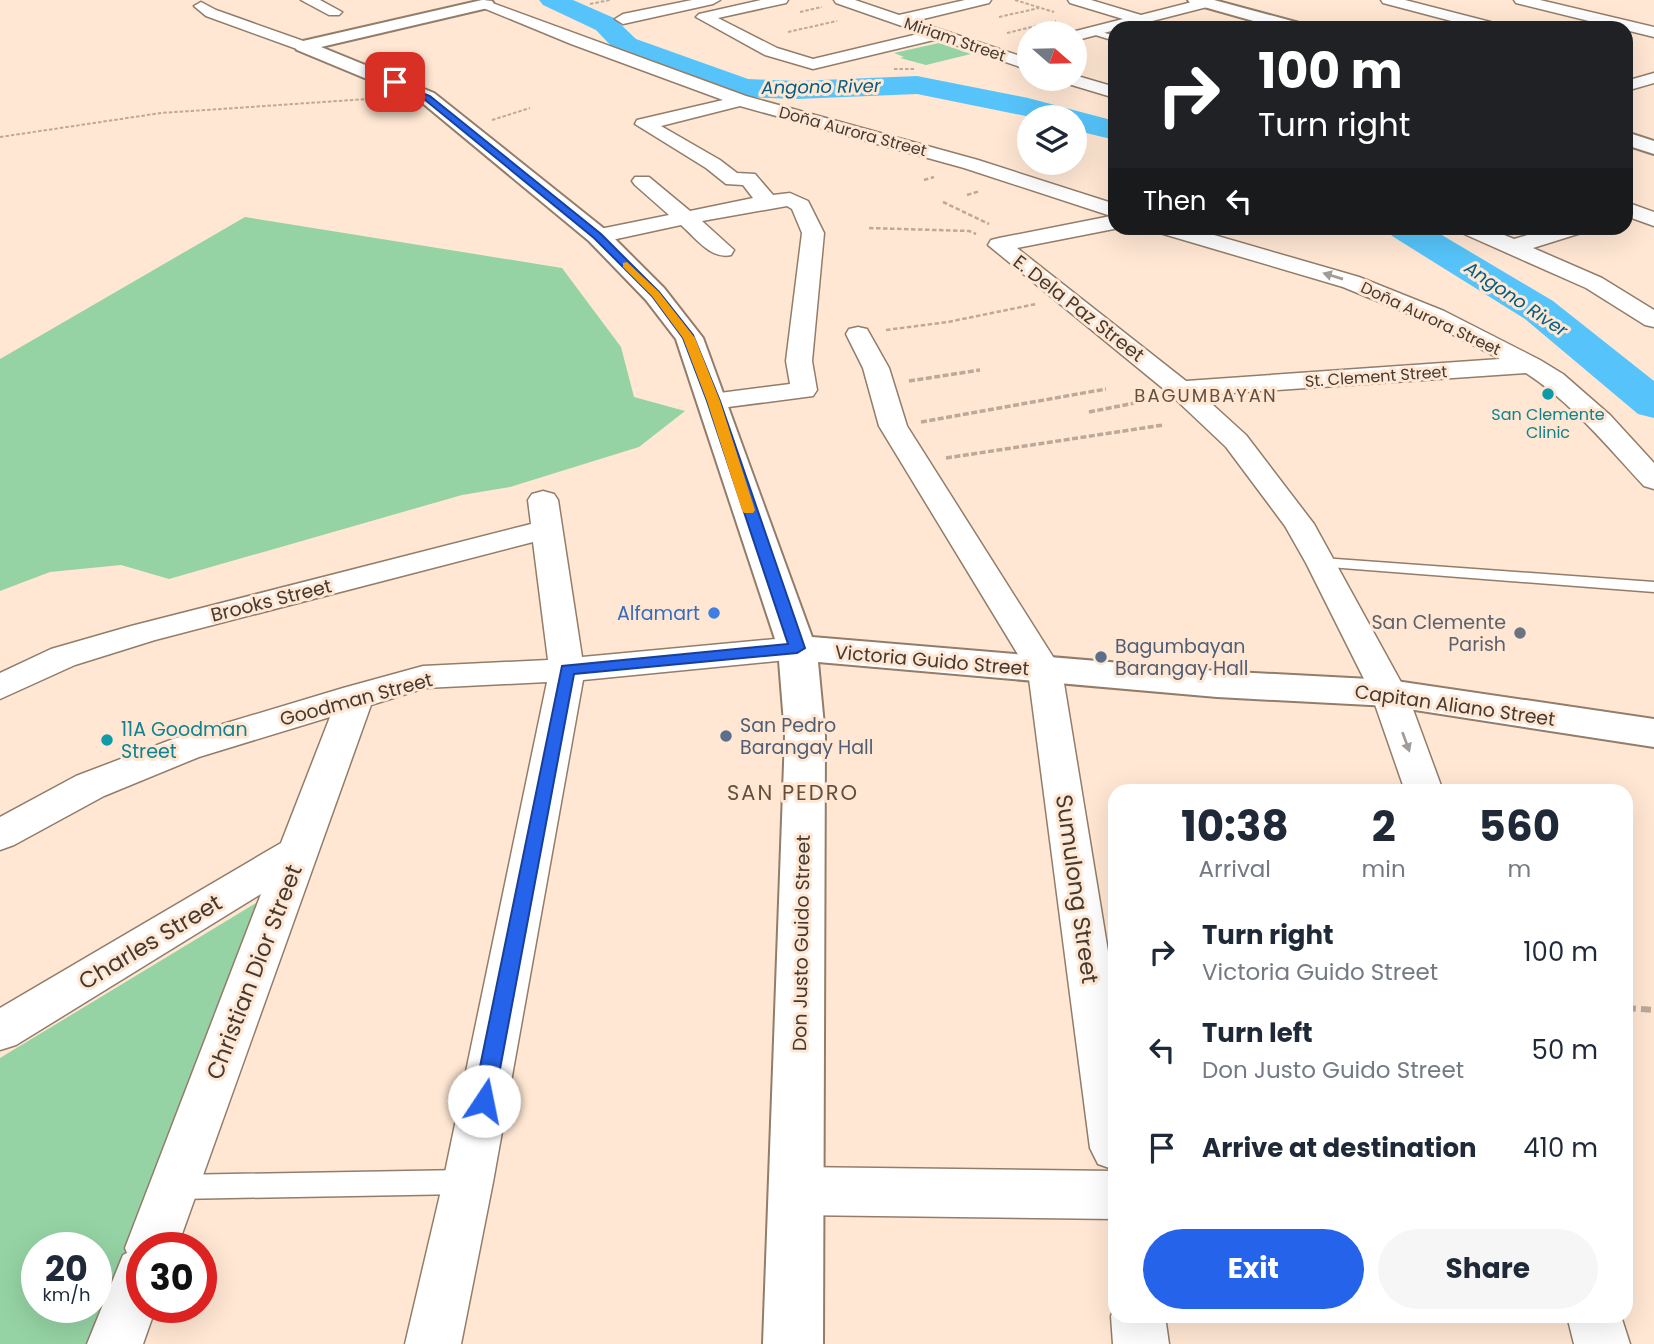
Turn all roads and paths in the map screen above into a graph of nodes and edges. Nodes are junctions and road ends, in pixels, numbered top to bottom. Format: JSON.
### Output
{"nodes":[{"id":1,"x":308,"y":0,"type":"edge"},
{"id":2,"x":610,"y":0,"type":"edge"},
{"id":3,"x":713,"y":0,"type":"edge"},
{"id":4,"x":781,"y":0,"type":"edge"},
{"id":5,"x":841,"y":0,"type":"edge"},
{"id":6,"x":984,"y":0,"type":"edge"},
{"id":7,"x":1075,"y":0,"type":"edge"},
{"id":8,"x":1388,"y":0,"type":"edge"},
{"id":9,"x":1521,"y":0,"type":"edge"},
{"id":10,"x":1201,"y":1,"type":"edge"},
{"id":11,"x":223,"y":2,"type":"dead end"},
{"id":12,"x":481,"y":2,"type":"edge"},
{"id":13,"x":590,"y":4,"type":"dead end"},
{"id":14,"x":334,"y":12,"type":"dead end"},
{"id":15,"x":876,"y":13,"type":"junction"},
{"id":16,"x":623,"y":19,"type":"dead end"},
{"id":17,"x":1140,"y":19,"type":"junction"},
{"id":18,"x":898,"y":20,"type":"junction"},
{"id":19,"x":1057,"y":20,"type":"dead end"},
{"id":20,"x":1132,"y":21,"type":"edge"},
{"id":21,"x":1147,"y":21,"type":"edge"},
{"id":22,"x":1272,"y":21,"type":"edge"},
{"id":23,"x":1469,"y":21,"type":"edge"},
{"id":24,"x":1608,"y":21,"type":"edge"},
{"id":25,"x":1108,"y":27,"type":"edge"},
{"id":26,"x":1633,"y":27,"type":"edge"},
{"id":27,"x":1092,"y":31,"type":"junction"},
{"id":28,"x":1087,"y":32,"type":"edge"},
{"id":29,"x":1654,"y":32,"type":"edge"},
{"id":30,"x":938,"y":34,"type":"junction"},
{"id":31,"x":1108,"y":37,"type":"edge"},
{"id":32,"x":751,"y":40,"type":"junction"},
{"id":33,"x":966,"y":43,"type":"junction"},
{"id":34,"x":303,"y":46,"type":"junction"},
{"id":35,"x":1017,"y":50,"type":"edge"},
{"id":36,"x":999,"y":55,"type":"junction"},
{"id":37,"x":1017,"y":61,"type":"edge"},
{"id":38,"x":1635,"y":64,"type":"dead end"},
{"id":39,"x":1654,"y":69,"type":"edge"},
{"id":40,"x":1654,"y":78,"type":"edge"},
{"id":41,"x":1087,"y":84,"type":"edge"},
{"id":42,"x":1633,"y":84,"type":"edge"},
{"id":43,"x":1108,"y":90,"type":"edge"},
{"id":44,"x":418,"y":93,"type":"junction"},
{"id":45,"x":740,"y":100,"type":"junction"},
{"id":46,"x":530,"y":108,"type":"dead end"},
{"id":47,"x":465,"y":127,"type":"junction"},
{"id":48,"x":0,"y":137,"type":"edge"},
{"id":49,"x":1633,"y":140,"type":"edge"},
{"id":50,"x":1654,"y":148,"type":"edge"},
{"id":51,"x":642,"y":181,"type":"dead end"},
{"id":52,"x":767,"y":202,"type":"junction"},
{"id":53,"x":943,"y":202,"type":"dead end"},
{"id":54,"x":1108,"y":209,"type":"edge"},
{"id":55,"x":1633,"y":211,"type":"edge"},
{"id":56,"x":684,"y":217,"type":"junction"},
{"id":57,"x":1654,"y":220,"type":"edge"},
{"id":58,"x":1108,"y":223,"type":"edge"},
{"id":59,"x":869,"y":228,"type":"dead end"},
{"id":60,"x":1192,"y":235,"type":"edge"},
{"id":61,"x":1488,"y":235,"type":"edge"},
{"id":62,"x":1550,"y":235,"type":"edge"},
{"id":63,"x":598,"y":236,"type":"junction"},
{"id":64,"x":1008,"y":243,"type":"junction"},
{"id":65,"x":1515,"y":246,"type":"junction"},
{"id":66,"x":723,"y":250,"type":"dead end"},
{"id":67,"x":1067,"y":298,"type":"junction"},
{"id":68,"x":1654,"y":320,"type":"edge"},
{"id":69,"x":858,"y":334,"type":"joint"},
{"id":70,"x":1531,"y":365,"type":"junction"},
{"id":71,"x":980,"y":370,"type":"dead end"},
{"id":72,"x":882,"y":385,"type":"junction"},
{"id":73,"x":1106,"y":389,"type":"dead end"},
{"id":74,"x":1182,"y":391,"type":"junction"},
{"id":75,"x":713,"y":401,"type":"junction"},
{"id":76,"x":1089,"y":412,"type":"dead end"},
{"id":77,"x":1163,"y":425,"type":"dead end"},
{"id":78,"x":893,"y":426,"type":"junction"},
{"id":79,"x":914,"y":463,"type":"junction"},
{"id":80,"x":1654,"y":480,"type":"edge"},
{"id":81,"x":1322,"y":563,"type":"junction"},
{"id":82,"x":1654,"y":587,"type":"edge"},
{"id":83,"x":797,"y":648,"type":"junction"},
{"id":84,"x":567,"y":670,"type":"junction"},
{"id":85,"x":1045,"y":671,"type":"junction"},
{"id":86,"x":0,"y":687,"type":"edge"},
{"id":87,"x":1389,"y":693,"type":"junction"},
{"id":88,"x":356,"y":696,"type":"junction"},
{"id":89,"x":1654,"y":733,"type":"edge"},
{"id":90,"x":1422,"y":784,"type":"edge"},
{"id":91,"x":0,"y":835,"type":"edge"},
{"id":92,"x":299,"y":852,"type":"junction"},
{"id":93,"x":1633,"y":1008,"type":"edge"},
{"id":94,"x":1654,"y":1010,"type":"edge"},
{"id":95,"x":0,"y":1031,"type":"edge"},
{"id":96,"x":1108,"y":1100,"type":"edge"},
{"id":97,"x":468,"y":1182,"type":"junction"},
{"id":98,"x":174,"y":1187,"type":"junction"},
{"id":99,"x":796,"y":1191,"type":"junction"},
{"id":100,"x":1108,"y":1195,"type":"edge"},
{"id":101,"x":157,"y":1232,"type":"edge"},
{"id":102,"x":126,"y":1315,"type":"edge"},
{"id":103,"x":1139,"y":1323,"type":"edge"},
{"id":104,"x":1596,"y":1323,"type":"edge"},
{"id":105,"x":115,"y":1344,"type":"edge"},
{"id":106,"x":433,"y":1344,"type":"edge"},
{"id":107,"x":793,"y":1344,"type":"edge"},
{"id":108,"x":1141,"y":1344,"type":"edge"},
{"id":109,"x":1602,"y":1344,"type":"edge"}],
"edges":[{"from":1,"to":14,"type":"street"},
{"from":2,"to":13,"type":"path"},
{"from":3,"to":16,"type":"street"},
{"from":4,"to":32,"type":"street"},
{"from":5,"to":15,"type":"street","name":"Miriam Street"},
{"from":6,"to":18,"type":"street"},
{"from":7,"to":17,"type":"street"},
{"from":8,"to":23,"type":"street"},
{"from":9,"to":24,"type":"street"},
{"from":10,"to":17,"type":"street"},
{"from":10,"to":22,"type":"street"},
{"from":11,"to":34,"type":"street"},
{"from":12,"to":34,"type":"street"},
{"from":12,"to":45,"type":"street","name":"Doña Aurora Street"},
{"from":15,"to":18,"type":"street","name":"Miriam Street"},
{"from":15,"to":32,"type":"path"},
{"from":17,"to":20,"type":"street"},
{"from":17,"to":21,"type":"street"},
{"from":18,"to":30,"type":"street","name":"Miriam Street"},
{"from":19,"to":33,"type":"path"},
{"from":25,"to":27,"type":"street"},
{"from":26,"to":29,"type":"street"},
{"from":27,"to":28,"type":"street"},
{"from":27,"to":31,"type":"lane"},
{"from":30,"to":32,"type":"street"},
{"from":30,"to":33,"type":"street","name":"Miriam Street"},
{"from":33,"to":36,"type":"street","name":"Miriam Street"},
{"from":34,"to":44,"type":"street","name":"Don Justo Guido Street"},
{"from":35,"to":36,"type":"street"},
{"from":36,"to":37,"type":"street","name":"Miriam Street"},
{"from":38,"to":39,"type":"street"},
{"from":40,"to":42,"type":"street"},
{"from":41,"to":43,"type":"street"},
{"from":44,"to":47,"type":"street","name":"Don Justo Guido Street"},
{"from":44,"to":48,"type":"path"},
{"from":45,"to":52,"type":"street"},
{"from":45,"to":54,"type":"street","name":"Doña Aurora Street"},
{"from":46,"to":47,"type":"path"},
{"from":47,"to":63,"type":"street","name":"Don Justo Guido Street"},
{"from":49,"to":50,"type":"street"},
{"from":51,"to":56,"type":"street"},
{"from":52,"to":56,"type":"street"},
{"from":52,"to":75,"type":"street"},
{"from":53,"to":64,"type":"path"},
{"from":55,"to":57,"type":"street"},
{"from":56,"to":63,"type":"street"},
{"from":56,"to":66,"type":"street"},
{"from":58,"to":64,"type":"street"},
{"from":59,"to":64,"type":"path"},
{"from":70,"to":60,"type":"street","name":"Doña Aurora Street","one_way":true},
{"from":61,"to":65,"type":"street"},
{"from":62,"to":65,"type":"street"},
{"from":63,"to":75,"type":"street","name":"Don Justo Guido Street"},
{"from":64,"to":67,"type":"street","name":"E. Dela Paz Street"},
{"from":65,"to":68,"type":"street"},
{"from":67,"to":69,"type":"path"},
{"from":67,"to":74,"type":"street","name":"E. Dela Paz Street"},
{"from":69,"to":72,"type":"street"},
{"from":70,"to":74,"type":"street","name":"St. Clement Street"},
{"from":70,"to":80,"type":"street","name":"Doña Aurora Street"},
{"from":71,"to":72,"type":"path"},
{"from":72,"to":78,"type":"street"},
{"from":73,"to":78,"type":"path"},
{"from":74,"to":76,"type":"path"},
{"from":74,"to":81,"type":"street","name":"E. Dela Paz Street"},
{"from":75,"to":83,"type":"street","name":"Don Justo Guido Street"},
{"from":77,"to":79,"type":"path"},
{"from":78,"to":79,"type":"street"},
{"from":79,"to":85,"type":"street"},
{"from":81,"to":82,"type":"lane"},
{"from":81,"to":87,"type":"street","name":"E. Dela Paz Street"},
{"from":83,"to":84,"type":"street","name":"Victoria Guido Street"},
{"from":83,"to":85,"type":"street","name":"Victoria Guido Street"},
{"from":83,"to":99,"type":"street","name":"Don Justo Guido Street"},
{"from":84,"to":86,"type":"street","name":"Brooks Street"},
{"from":84,"to":88,"type":"street","name":"Goodman Street"},
{"from":84,"to":97,"type":"street"},
{"from":85,"to":87,"type":"street","name":"Capitan Aliano Street"},
{"from":85,"to":96,"type":"street","name":"Sumulong Street"},
{"from":87,"to":89,"type":"street","name":"Capitan Aliano Street"},
{"from":87,"to":90,"type":"street","name":"E. Dela Paz Street","one_way":true},
{"from":88,"to":91,"type":"street","name":"Goodman Street"},
{"from":88,"to":92,"type":"street","name":"Christian Dior Street"},
{"from":92,"to":95,"type":"street","name":"Charles Street"},
{"from":92,"to":98,"type":"street","name":"Christian Dior Street"},
{"from":93,"to":94,"type":"path"},
{"from":97,"to":98,"type":"lane"},
{"from":97,"to":106,"type":"street"},
{"from":98,"to":101,"type":"street","name":"Christian Dior Street"},
{"from":99,"to":100,"type":"street"},
{"from":99,"to":107,"type":"street","name":"Don Justo Guido Street"},
{"from":102,"to":105,"type":"street"},
{"from":103,"to":108,"type":"street"},
{"from":104,"to":109,"type":"street"}]}
